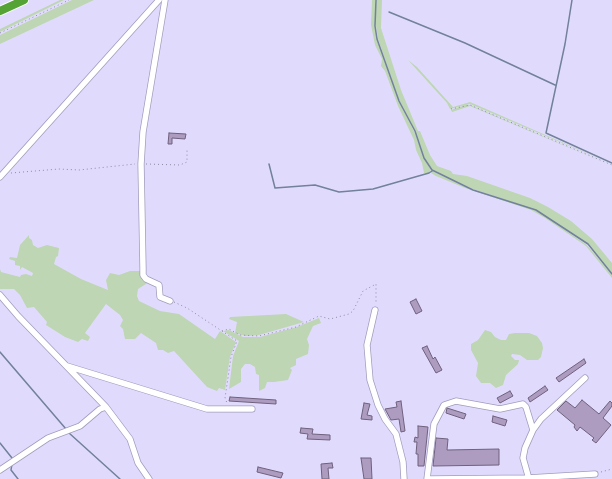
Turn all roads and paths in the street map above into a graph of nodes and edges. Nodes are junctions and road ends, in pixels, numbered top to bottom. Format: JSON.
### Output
{"nodes":[{"id":1,"x":24,"y":0,"type":"edge"},
{"id":2,"x":69,"y":0,"type":"edge"},
{"id":3,"x":159,"y":0,"type":"edge"},
{"id":4,"x":165,"y":0,"type":"edge"},
{"id":5,"x":0,"y":12,"type":"edge"},
{"id":6,"x":0,"y":33,"type":"edge"},
{"id":7,"x":451,"y":109,"type":"dead end"},
{"id":8,"x":187,"y":149,"type":"dead end"},
{"id":9,"x":141,"y":164,"type":"junction"},
{"id":10,"x":612,"y":164,"type":"edge"},
{"id":11,"x":2,"y":175,"type":"edge"},
{"id":12,"x":0,"y":295,"type":"edge"},
{"id":13,"x":170,"y":301,"type":"joint"},
{"id":14,"x":375,"y":310,"type":"joint"},
{"id":15,"x":222,"y":331,"type":"junction"},
{"id":16,"x":67,"y":366,"type":"junction"},
{"id":17,"x":585,"y":378,"type":"dead end"},
{"id":18,"x":106,"y":407,"type":"junction"},
{"id":19,"x":226,"y":410,"type":"junction"},
{"id":20,"x":252,"y":410,"type":"dead end"},
{"id":21,"x":533,"y":430,"type":"junction"},
{"id":22,"x":612,"y":469,"type":"edge"},
{"id":23,"x":0,"y":470,"type":"edge"},
{"id":24,"x":595,"y":474,"type":"joint"},
{"id":25,"x":528,"y":478,"type":"edge"},
{"id":26,"x":148,"y":479,"type":"edge"},
{"id":27,"x":404,"y":479,"type":"edge"},
{"id":28,"x":428,"y":479,"type":"edge"}],
"edges":[{"from":1,"to":5,"type":"highway"},
{"from":2,"to":6,"type":"path"},
{"from":3,"to":11,"type":"street"},
{"from":4,"to":9,"type":"street"},
{"from":7,"to":10,"type":"path"},
{"from":8,"to":9,"type":"path"},
{"from":9,"to":11,"type":"path"},
{"from":9,"to":13,"type":"street"},
{"from":12,"to":16,"type":"street"},
{"from":13,"to":15,"type":"path"},
{"from":14,"to":15,"type":"path"},
{"from":14,"to":27,"type":"street"},
{"from":15,"to":19,"type":"path"},
{"from":16,"to":18,"type":"street"},
{"from":16,"to":19,"type":"street"},
{"from":17,"to":21,"type":"street"},
{"from":18,"to":23,"type":"street"},
{"from":18,"to":26,"type":"street"},
{"from":19,"to":20,"type":"street"},
{"from":21,"to":25,"type":"street"},
{"from":21,"to":28,"type":"street"},
{"from":22,"to":24,"type":"path"},
{"from":24,"to":25,"type":"street"},
{"from":25,"to":28,"type":"street"}]}
